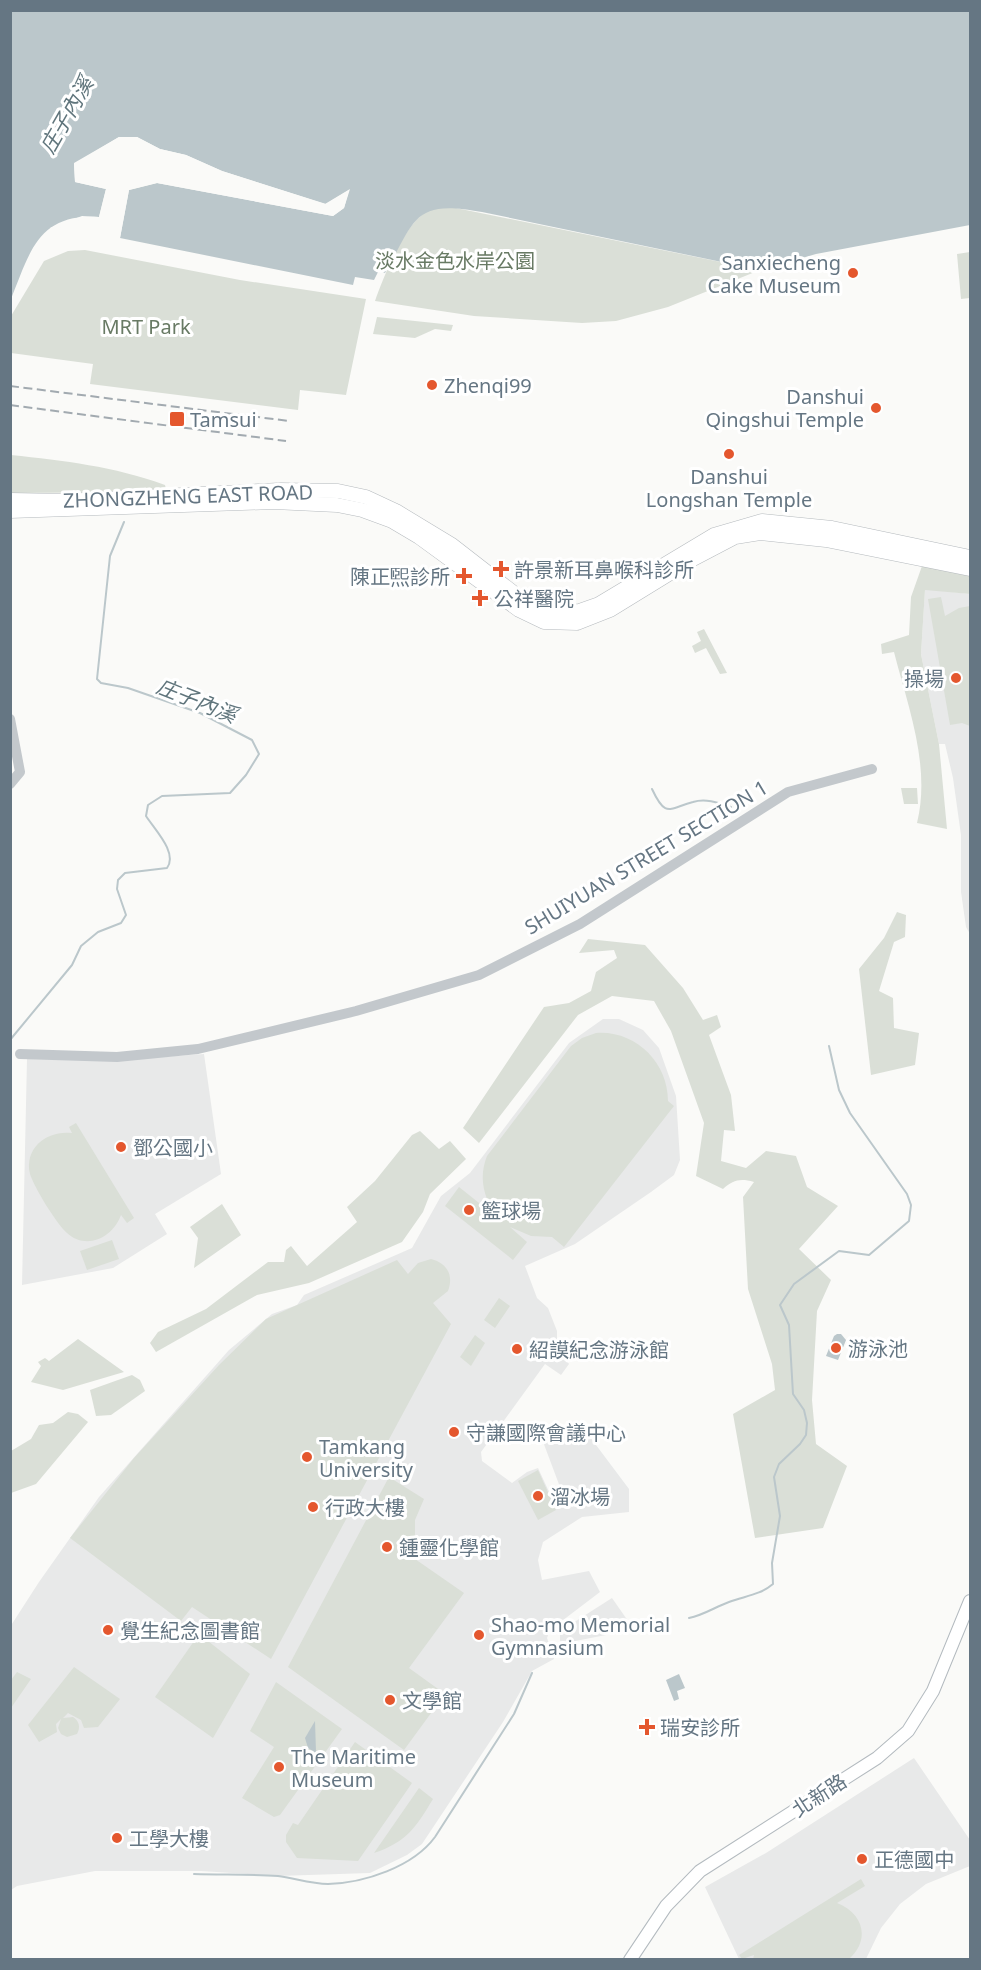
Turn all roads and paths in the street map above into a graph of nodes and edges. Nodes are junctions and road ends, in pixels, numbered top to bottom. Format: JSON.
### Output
{"nodes":[{"id":1,"x":10,"y":500,"type":"edge"},
{"id":2,"x":364,"y":503,"type":"junction"},
{"id":3,"x":10,"y":512,"type":"edge"},
{"id":4,"x":970,"y":557,"type":"edge"},
{"id":5,"x":970,"y":568,"type":"edge"},
{"id":6,"x":10,"y":719,"type":"edge"},
{"id":7,"x":872,"y":769,"type":"dead end"},
{"id":8,"x":10,"y":784,"type":"edge"},
{"id":9,"x":20,"y":1054,"type":"dead end"},
{"id":10,"x":970,"y":1601,"type":"edge"},
{"id":11,"x":630,"y":1959,"type":"edge"}],
"edges":[{"from":1,"to":2,"type":"main road","name":"ZHONGZHENG EAST ROAD"},
{"from":2,"to":3,"type":"main road","name":"ZHONGZHENG EAST ROAD"},
{"from":2,"to":4,"type":"main road"},
{"from":2,"to":5,"type":"main road"},
{"from":6,"to":8,"type":"street"},
{"from":7,"to":9,"type":"street","name":"SHUIYUAN STREET SECTION 1"},
{"from":10,"to":11,"type":"main road","name":"北新路"}]}
